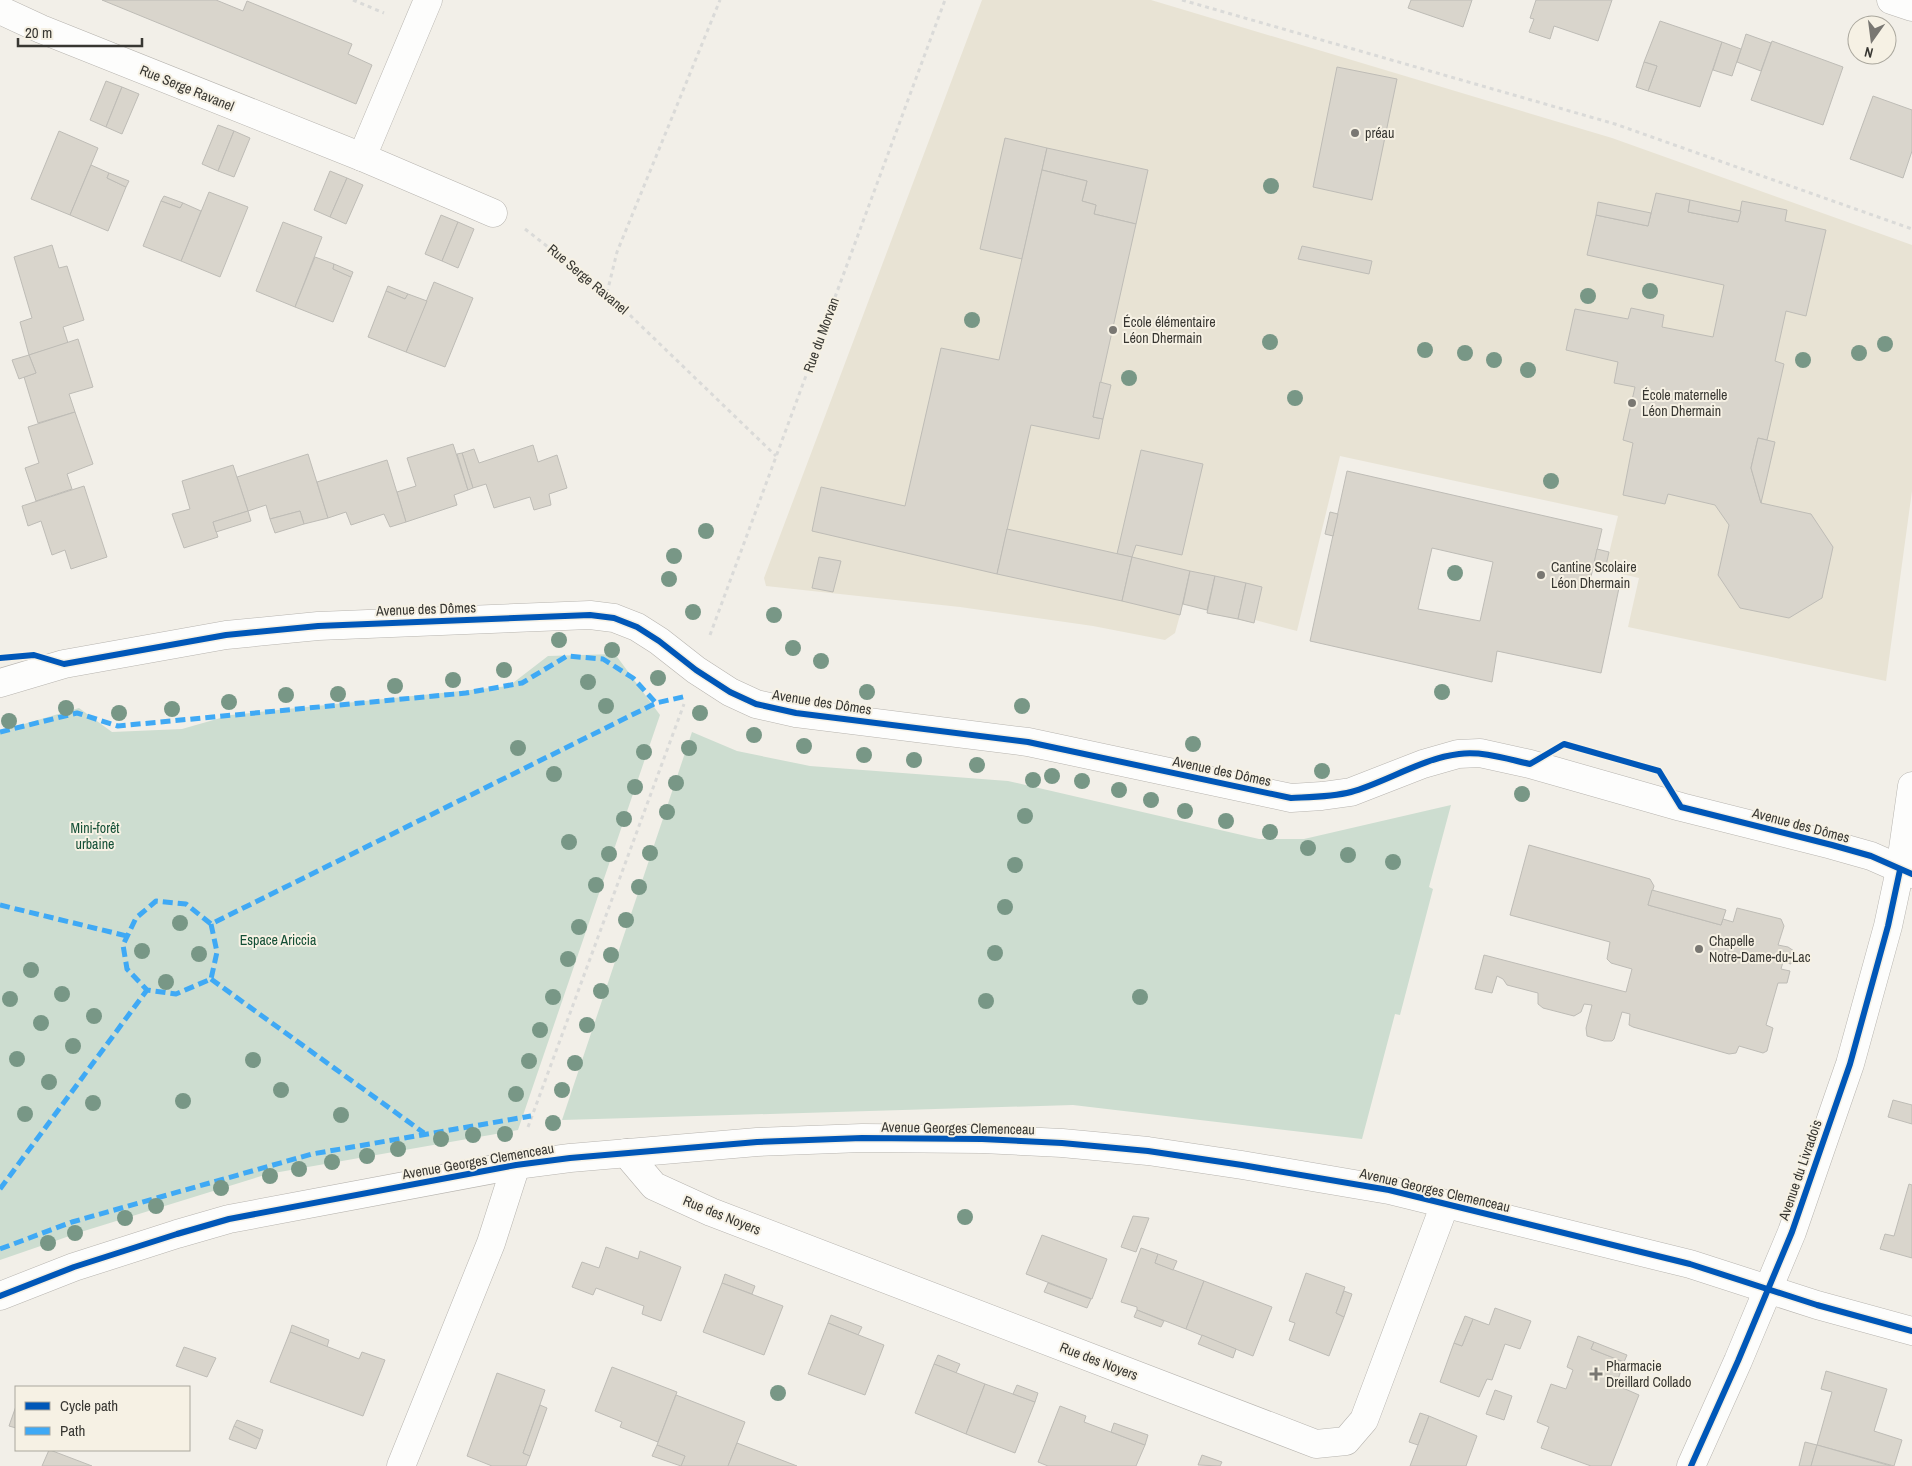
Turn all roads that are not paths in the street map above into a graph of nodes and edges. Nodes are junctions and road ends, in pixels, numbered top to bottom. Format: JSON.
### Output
{"nodes":[{"id":1,"x":428,"y":0,"type":"edge"},
{"id":2,"x":1891,"y":0,"type":"edge"},
{"id":3,"x":1912,"y":7,"type":"edge"},
{"id":4,"x":11,"y":8,"type":"edge"},
{"id":5,"x":362,"y":158,"type":"junction"},
{"id":6,"x":493,"y":213,"type":"road end"},
{"id":7,"x":0,"y":683,"type":"edge"},
{"id":8,"x":1912,"y":786,"type":"edge"},
{"id":9,"x":1906,"y":872,"type":"edge"},
{"id":10,"x":626,"y":1154,"type":"junction"},
{"id":11,"x":516,"y":1165,"type":"junction"},
{"id":12,"x":1445,"y":1204,"type":"junction"},
{"id":13,"x":1768,"y":1288,"type":"junction"},
{"id":14,"x":0,"y":1296,"type":"edge"},
{"id":15,"x":1912,"y":1330,"type":"edge"},
{"id":16,"x":401,"y":1466,"type":"edge"},
{"id":17,"x":1691,"y":1466,"type":"edge"}],
"edges":[{"from":1,"to":5,"type":"street"},
{"from":2,"to":3,"type":"street"},
{"from":4,"to":5,"type":"street","name":"Rue Serge Ravanel"},
{"from":5,"to":6,"type":"street","name":"Rue Serge Ravanel"},
{"from":7,"to":9,"type":"street","name":"Avenue des Dômes"},
{"from":8,"to":9,"type":"street","name":"Avenue du Livradois"},
{"from":9,"to":13,"type":"street","name":"Avenue du Livradois"},
{"from":10,"to":11,"type":"street","name":"Avenue Georges Clemenceau"},
{"from":10,"to":12,"type":"street","name":"Avenue Georges Clemenceau"},
{"from":10,"to":12,"type":"street","name":"Rue des Noyers"},
{"from":11,"to":14,"type":"street","name":"Avenue Georges Clemenceau"},
{"from":11,"to":16,"type":"street","name":"Avenue Georges Clemenceau"},
{"from":12,"to":13,"type":"street","name":"Avenue Georges Clemenceau"},
{"from":13,"to":15,"type":"street","name":"Avenue Georges Clemenceau"},
{"from":13,"to":17,"type":"street","name":"Avenue du Livradois"}]}
